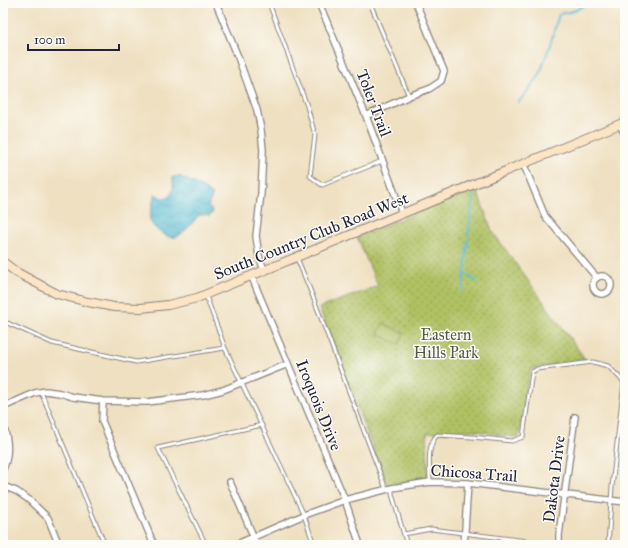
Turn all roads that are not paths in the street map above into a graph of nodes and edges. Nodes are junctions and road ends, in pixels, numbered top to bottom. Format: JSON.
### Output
{"nodes":[{"id":1,"x":216,"y":3,"type":"edge"},
{"id":2,"x":269,"y":3,"type":"edge"},
{"id":3,"x":319,"y":3,"type":"edge"},
{"id":4,"x":370,"y":3,"type":"edge"},
{"id":5,"x":416,"y":3,"type":"edge"},
{"id":6,"x":408,"y":96,"type":"junction"},
{"id":7,"x":366,"y":116,"type":"junction"},
{"id":8,"x":622,"y":123,"type":"edge"},
{"id":9,"x":625,"y":135,"type":"edge"},
{"id":10,"x":382,"y":161,"type":"junction"},
{"id":11,"x":523,"y":164,"type":"junction"},
{"id":12,"x":402,"y":213,"type":"junction"},
{"id":13,"x":297,"y":256,"type":"junction"},
{"id":14,"x":3,"y":262,"type":"edge"},
{"id":15,"x":264,"y":270,"type":"junction"},
{"id":16,"x":251,"y":276,"type":"junction"},
{"id":17,"x":597,"y":278,"type":"dead end"},
{"id":18,"x":205,"y":294,"type":"junction"},
{"id":19,"x":3,"y":321,"type":"edge"},
{"id":20,"x":225,"y":348,"type":"junction"},
{"id":21,"x":288,"y":364,"type":"junction"},
{"id":22,"x":242,"y":383,"type":"junction"},
{"id":23,"x":41,"y":392,"type":"junction"},
{"id":24,"x":103,"y":401,"type":"junction"},
{"id":25,"x":3,"y":407,"type":"edge"},
{"id":26,"x":575,"y":417,"type":"dead end"},
{"id":27,"x":3,"y":425,"type":"edge"},
{"id":28,"x":262,"y":426,"type":"junction"},
{"id":29,"x":3,"y":469,"type":"edge"},
{"id":30,"x":230,"y":482,"type":"dead end"},
{"id":31,"x":430,"y":482,"type":"junction"},
{"id":32,"x":468,"y":484,"type":"junction"},
{"id":33,"x":3,"y":486,"type":"edge"},
{"id":34,"x":389,"y":488,"type":"junction"},
{"id":35,"x":565,"y":495,"type":"junction"},
{"id":36,"x":345,"y":500,"type":"junction"},
{"id":37,"x":610,"y":500,"type":"junction"},
{"id":38,"x":625,"y":502,"type":"edge"},
{"id":39,"x":304,"y":515,"type":"junction"},
{"id":40,"x":465,"y":532,"type":"junction"},
{"id":41,"x":404,"y":534,"type":"junction"},
{"id":42,"x":253,"y":537,"type":"junction"},
{"id":43,"x":511,"y":539,"type":"junction"},
{"id":44,"x":59,"y":545,"type":"edge"},
{"id":45,"x":105,"y":545,"type":"edge"},
{"id":46,"x":154,"y":545,"type":"edge"},
{"id":47,"x":206,"y":545,"type":"edge"},
{"id":48,"x":235,"y":545,"type":"edge"},
{"id":49,"x":257,"y":545,"type":"edge"},
{"id":50,"x":314,"y":545,"type":"edge"},
{"id":51,"x":360,"y":545,"type":"edge"},
{"id":52,"x":407,"y":545,"type":"edge"},
{"id":53,"x":464,"y":545,"type":"edge"},
{"id":54,"x":511,"y":545,"type":"edge"},
{"id":55,"x":559,"y":545,"type":"edge"},
{"id":56,"x":608,"y":545,"type":"edge"}],
"edges":[{"from":1,"to":15,"type":"street"},
{"from":2,"to":10,"type":"lane"},
{"from":3,"to":7,"type":"street","name":"Toler Trail"},
{"from":4,"to":6,"type":"lane"},
{"from":5,"to":6,"type":"street"},
{"from":6,"to":7,"type":"street"},
{"from":7,"to":10,"type":"street","name":"Toler Trail"},
{"from":8,"to":9,"type":"street"},
{"from":8,"to":11,"type":"street","name":"South Country Club Road West"},
{"from":10,"to":12,"type":"street","name":"Toler Trail"},
{"from":11,"to":12,"type":"street","name":"South Country Club Road West"},
{"from":11,"to":17,"type":"street"},
{"from":12,"to":13,"type":"street","name":"South Country Club Road West"},
{"from":13,"to":15,"type":"street","name":"South Country Club Road West"},
{"from":13,"to":34,"type":"lane"},
{"from":14,"to":18,"type":"street","name":"South Country Club Road West"},
{"from":15,"to":16,"type":"street","name":"South Country Club Road West"},
{"from":16,"to":18,"type":"street","name":"South Country Club Road West"},
{"from":16,"to":21,"type":"street","name":"Iroquois Drive"},
{"from":18,"to":20,"type":"lane"},
{"from":19,"to":20,"type":"lane"},
{"from":20,"to":22,"type":"lane"},
{"from":21,"to":22,"type":"street"},
{"from":21,"to":36,"type":"street","name":"Iroquois Drive"},
{"from":22,"to":24,"type":"street"},
{"from":22,"to":28,"type":"lane"},
{"from":23,"to":24,"type":"street"},
{"from":23,"to":25,"type":"street"},
{"from":23,"to":45,"type":"lane"},
{"from":24,"to":46,"type":"street"},
{"from":26,"to":35,"type":"street","name":"Dakota Drive"},
{"from":27,"to":29,"type":"street"},
{"from":28,"to":39,"type":"lane"},
{"from":28,"to":47,"type":"lane"},
{"from":30,"to":42,"type":"street"},
{"from":31,"to":32,"type":"street","name":"Chicosa Trail"},
{"from":31,"to":34,"type":"street","name":"Chicosa Trail"},
{"from":31,"to":37,"type":"lane"},
{"from":32,"to":35,"type":"street","name":"Chicosa Trail"},
{"from":32,"to":40,"type":"street"},
{"from":33,"to":44,"type":"street"},
{"from":34,"to":36,"type":"street","name":"Chicosa Trail"},
{"from":34,"to":41,"type":"lane"},
{"from":35,"to":37,"type":"street","name":"Chicosa Trail"},
{"from":35,"to":55,"type":"street","name":"Dakota Drive"},
{"from":36,"to":39,"type":"street","name":"Chicosa Trail"},
{"from":36,"to":51,"type":"street","name":"Iroquois Drive"},
{"from":37,"to":38,"type":"street","name":"Chicosa Trail"},
{"from":37,"to":56,"type":"lane"},
{"from":39,"to":42,"type":"street","name":"Chicosa Trail"},
{"from":39,"to":50,"type":"lane"},
{"from":40,"to":41,"type":"lane"},
{"from":40,"to":43,"type":"lane"},
{"from":40,"to":53,"type":"street"},
{"from":41,"to":52,"type":"lane"},
{"from":42,"to":48,"type":"street","name":"Chicosa Trail"},
{"from":42,"to":49,"type":"street"},
{"from":43,"to":54,"type":"lane"},
{"from":43,"to":55,"type":"lane"}]}
